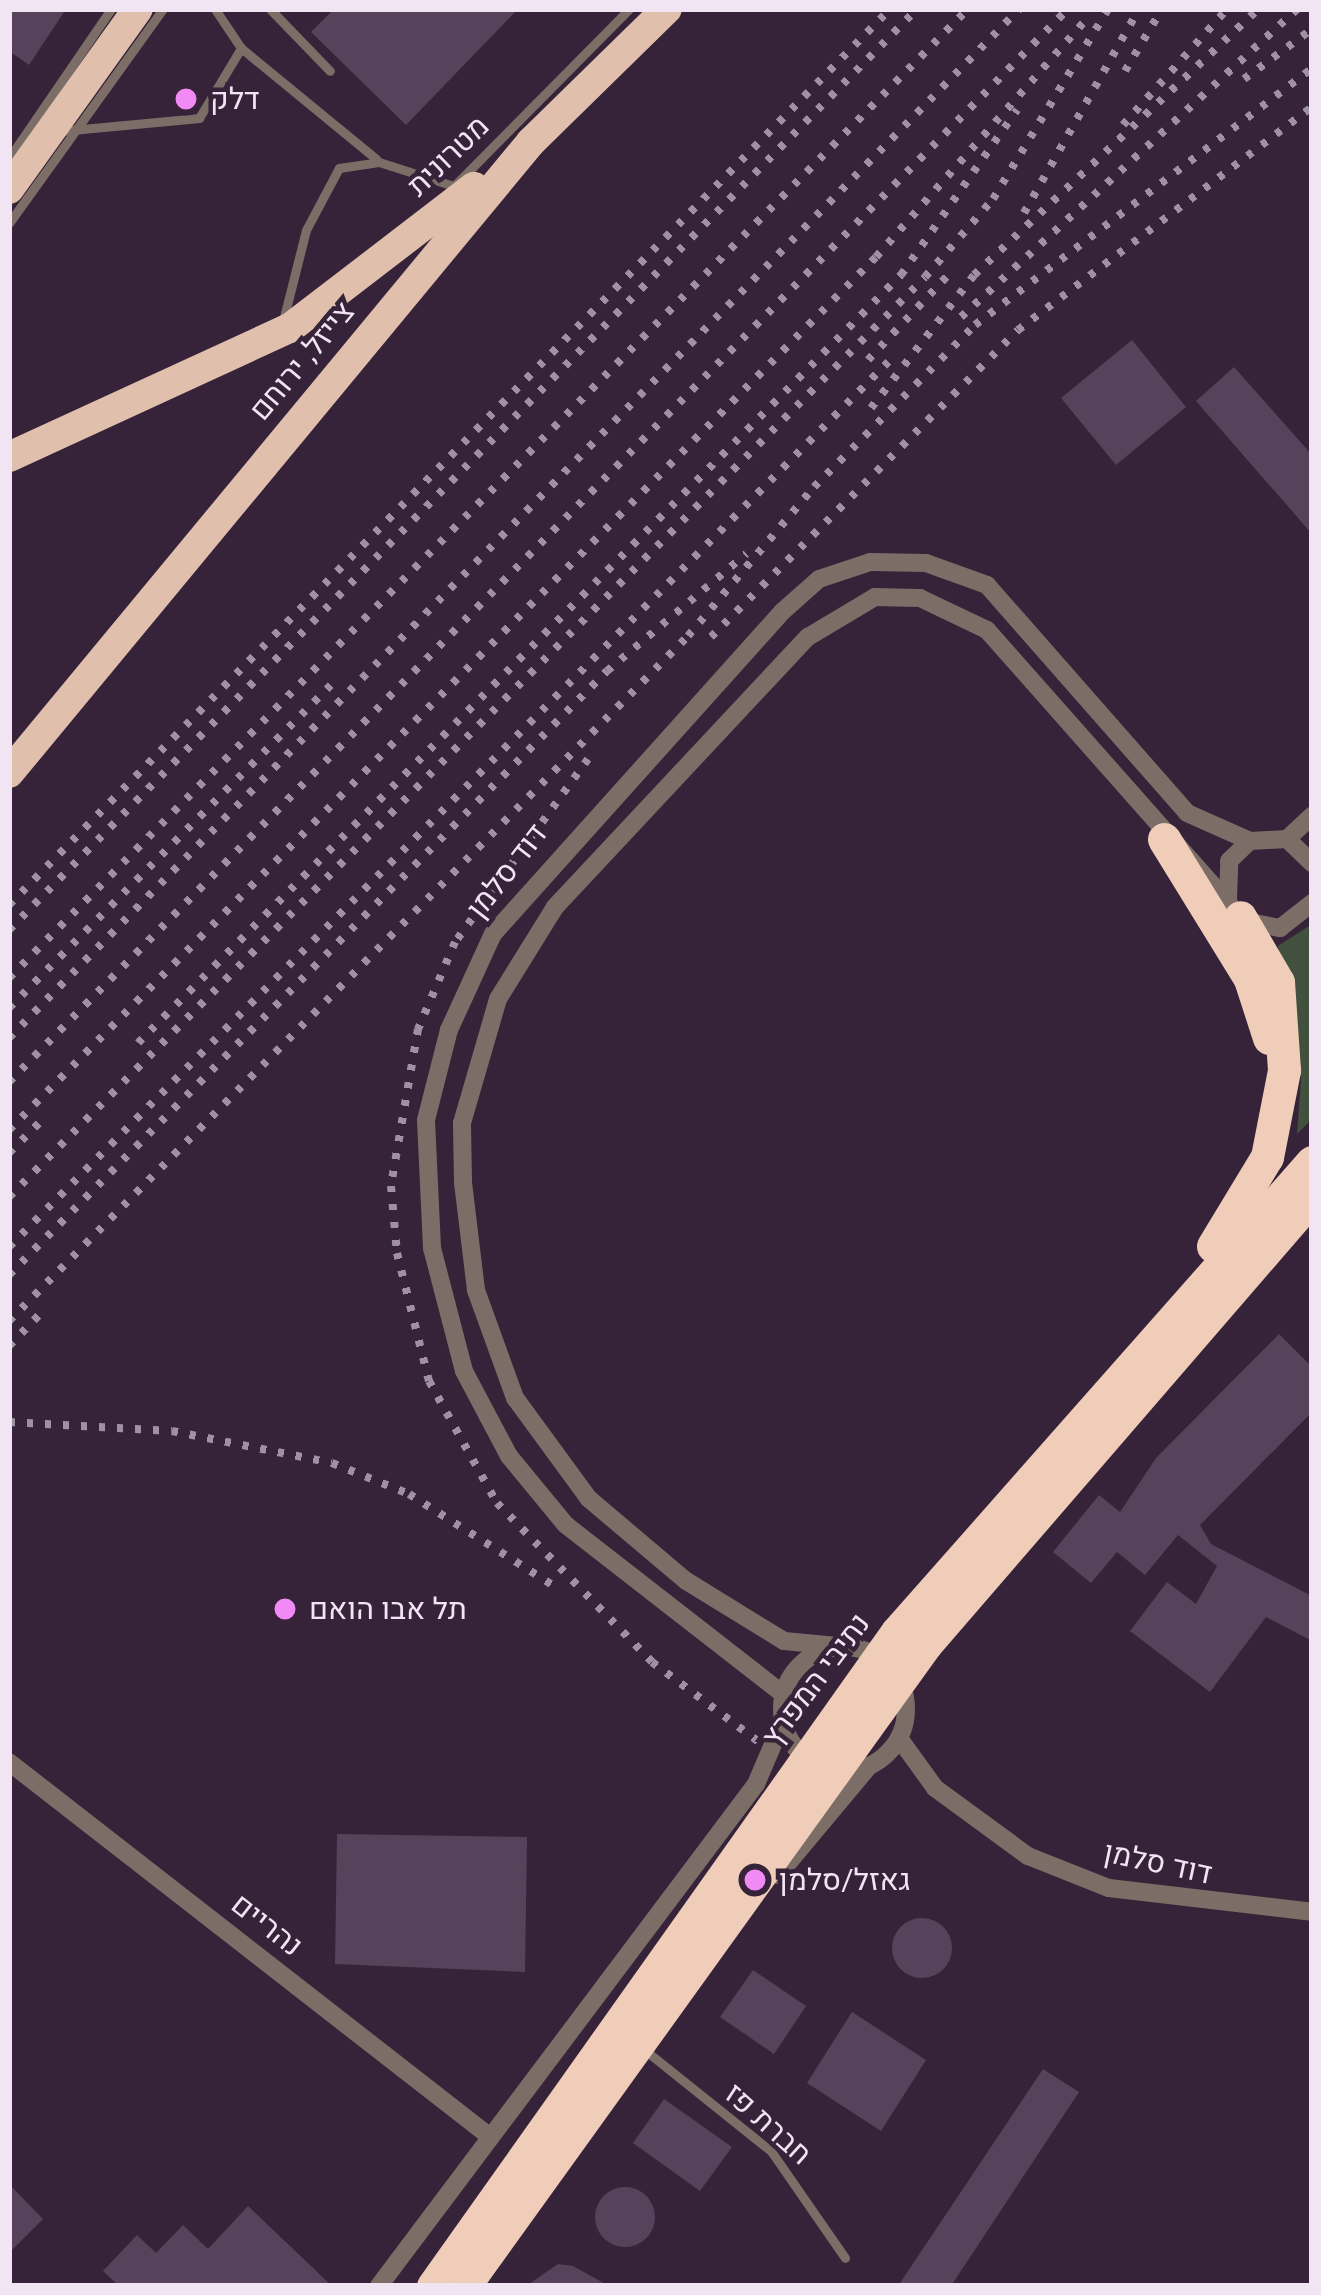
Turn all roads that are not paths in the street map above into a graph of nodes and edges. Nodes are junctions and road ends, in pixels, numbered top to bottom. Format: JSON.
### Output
{"nodes":[{"id":1,"x":110,"y":9,"type":"edge"},
{"id":2,"x":139,"y":9,"type":"edge"},
{"id":3,"x":164,"y":9,"type":"edge"},
{"id":4,"x":215,"y":9,"type":"edge"},
{"id":5,"x":270,"y":9,"type":"edge"},
{"id":6,"x":629,"y":9,"type":"edge"},
{"id":7,"x":667,"y":9,"type":"edge"},
{"id":8,"x":242,"y":48,"type":"junction"},
{"id":9,"x":330,"y":71,"type":"dead end"},
{"id":10,"x":62,"y":131,"type":"junction"},
{"id":11,"x":531,"y":142,"type":"junction"},
{"id":12,"x":9,"y":158,"type":"edge"},
{"id":13,"x":379,"y":162,"type":"junction"},
{"id":14,"x":462,"y":188,"type":"junction"},
{"id":15,"x":9,"y":189,"type":"edge"},
{"id":16,"x":9,"y":223,"type":"edge"},
{"id":17,"x":284,"y":316,"type":"junction"},
{"id":18,"x":233,"y":353,"type":"junction"},
{"id":19,"x":9,"y":457,"type":"edge"},
{"id":20,"x":9,"y":773,"type":"edge"},
{"id":21,"x":1312,"y":816,"type":"edge"},
{"id":22,"x":1287,"y":838,"type":"junction"},
{"id":23,"x":1164,"y":839,"type":"junction"},
{"id":24,"x":1250,"y":841,"type":"junction"},
{"id":25,"x":1312,"y":862,"type":"edge"},
{"id":26,"x":1312,"y":903,"type":"edge"},
{"id":27,"x":1234,"y":911,"type":"junction"},
{"id":28,"x":1267,"y":1156,"type":"junction"},
{"id":29,"x":1312,"y":1162,"type":"edge"},
{"id":30,"x":1312,"y":1197,"type":"edge"},
{"id":31,"x":1138,"y":1352,"type":"junction"},
{"id":32,"x":911,"y":1638,"type":"junction"},
{"id":33,"x":837,"y":1646,"type":"junction"},
{"id":34,"x":783,"y":1694,"type":"junction"},
{"id":35,"x":783,"y":1721,"type":"junction"},
{"id":36,"x":899,"y":1738,"type":"junction"},
{"id":37,"x":9,"y":1762,"type":"edge"},
{"id":38,"x":869,"y":1766,"type":"junction"},
{"id":39,"x":756,"y":1784,"type":"junction"},
{"id":40,"x":1312,"y":1912,"type":"edge"},
{"id":41,"x":637,"y":2043,"type":"junction"},
{"id":42,"x":489,"y":2136,"type":"junction"},
{"id":43,"x":845,"y":2258,"type":"dead end"},
{"id":44,"x":379,"y":2286,"type":"edge"},
{"id":45,"x":434,"y":2286,"type":"edge"},
{"id":46,"x":466,"y":2286,"type":"edge"}],
"edges":[{"from":1,"to":12,"type":"lane"},
{"from":2,"to":10,"type":"highway"},
{"from":3,"to":10,"type":"lane"},
{"from":4,"to":8,"type":"lane"},
{"from":5,"to":9,"type":"lane"},
{"from":6,"to":14,"type":"lane","name":"מטרונית"},
{"from":7,"to":11,"type":"highway","name":"צייזל, ירוחם"},
{"from":8,"to":10,"type":"lane"},
{"from":8,"to":13,"type":"lane"},
{"from":10,"to":15,"type":"highway"},
{"from":10,"to":16,"type":"lane"},
{"from":11,"to":14,"type":"highway"},
{"from":11,"to":20,"type":"highway","name":"צייזל, ירוחם"},
{"from":13,"to":14,"type":"lane"},
{"from":13,"to":17,"type":"lane"},
{"from":14,"to":17,"type":"lane","name":"מטרונית"},
{"from":14,"to":18,"type":"highway"},
{"from":17,"to":18,"type":"lane","name":"מטרונית"},
{"from":18,"to":19,"type":"highway"},
{"from":21,"to":22,"type":"street"},
{"from":22,"to":24,"type":"street"},
{"from":22,"to":25,"type":"street"},
{"from":23,"to":27,"type":"street","name":"דוד סלמן"},
{"from":23,"to":28,"type":"highway"},
{"from":23,"to":33,"type":"street","name":"דוד סלמן"},
{"from":24,"to":27,"type":"street"},
{"from":24,"to":34,"type":"street","name":"דוד סלמן"},
{"from":26,"to":27,"type":"street"},
{"from":27,"to":28,"type":"highway"},
{"from":28,"to":31,"type":"highway"},
{"from":29,"to":31,"type":"highway","name":"נתיבי המפרץ"},
{"from":30,"to":32,"type":"highway","name":"נתיבי המפרץ"},
{"from":31,"to":32,"type":"highway","name":"נתיבי המפרץ"},
{"from":32,"to":45,"type":"highway","name":"נתיבי המפרץ","bridge":true},
{"from":32,"to":46,"type":"highway","name":"נתיבי המפרץ","bridge":true},
{"from":33,"to":34,"type":"street"},
{"from":33,"to":36,"type":"street"},
{"from":34,"to":35,"type":"street"},
{"from":35,"to":38,"type":"street"},
{"from":35,"to":39,"type":"street"},
{"from":36,"to":38,"type":"street"},
{"from":36,"to":40,"type":"street","name":"דוד סלמן"},
{"from":37,"to":42,"type":"street","name":"נהריים"},
{"from":38,"to":41,"type":"street"},
{"from":39,"to":41,"type":"street"},
{"from":39,"to":42,"type":"street"},
{"from":41,"to":43,"type":"lane","name":"חברת פז"},
{"from":41,"to":46,"type":"street"},
{"from":42,"to":44,"type":"street"}]}
